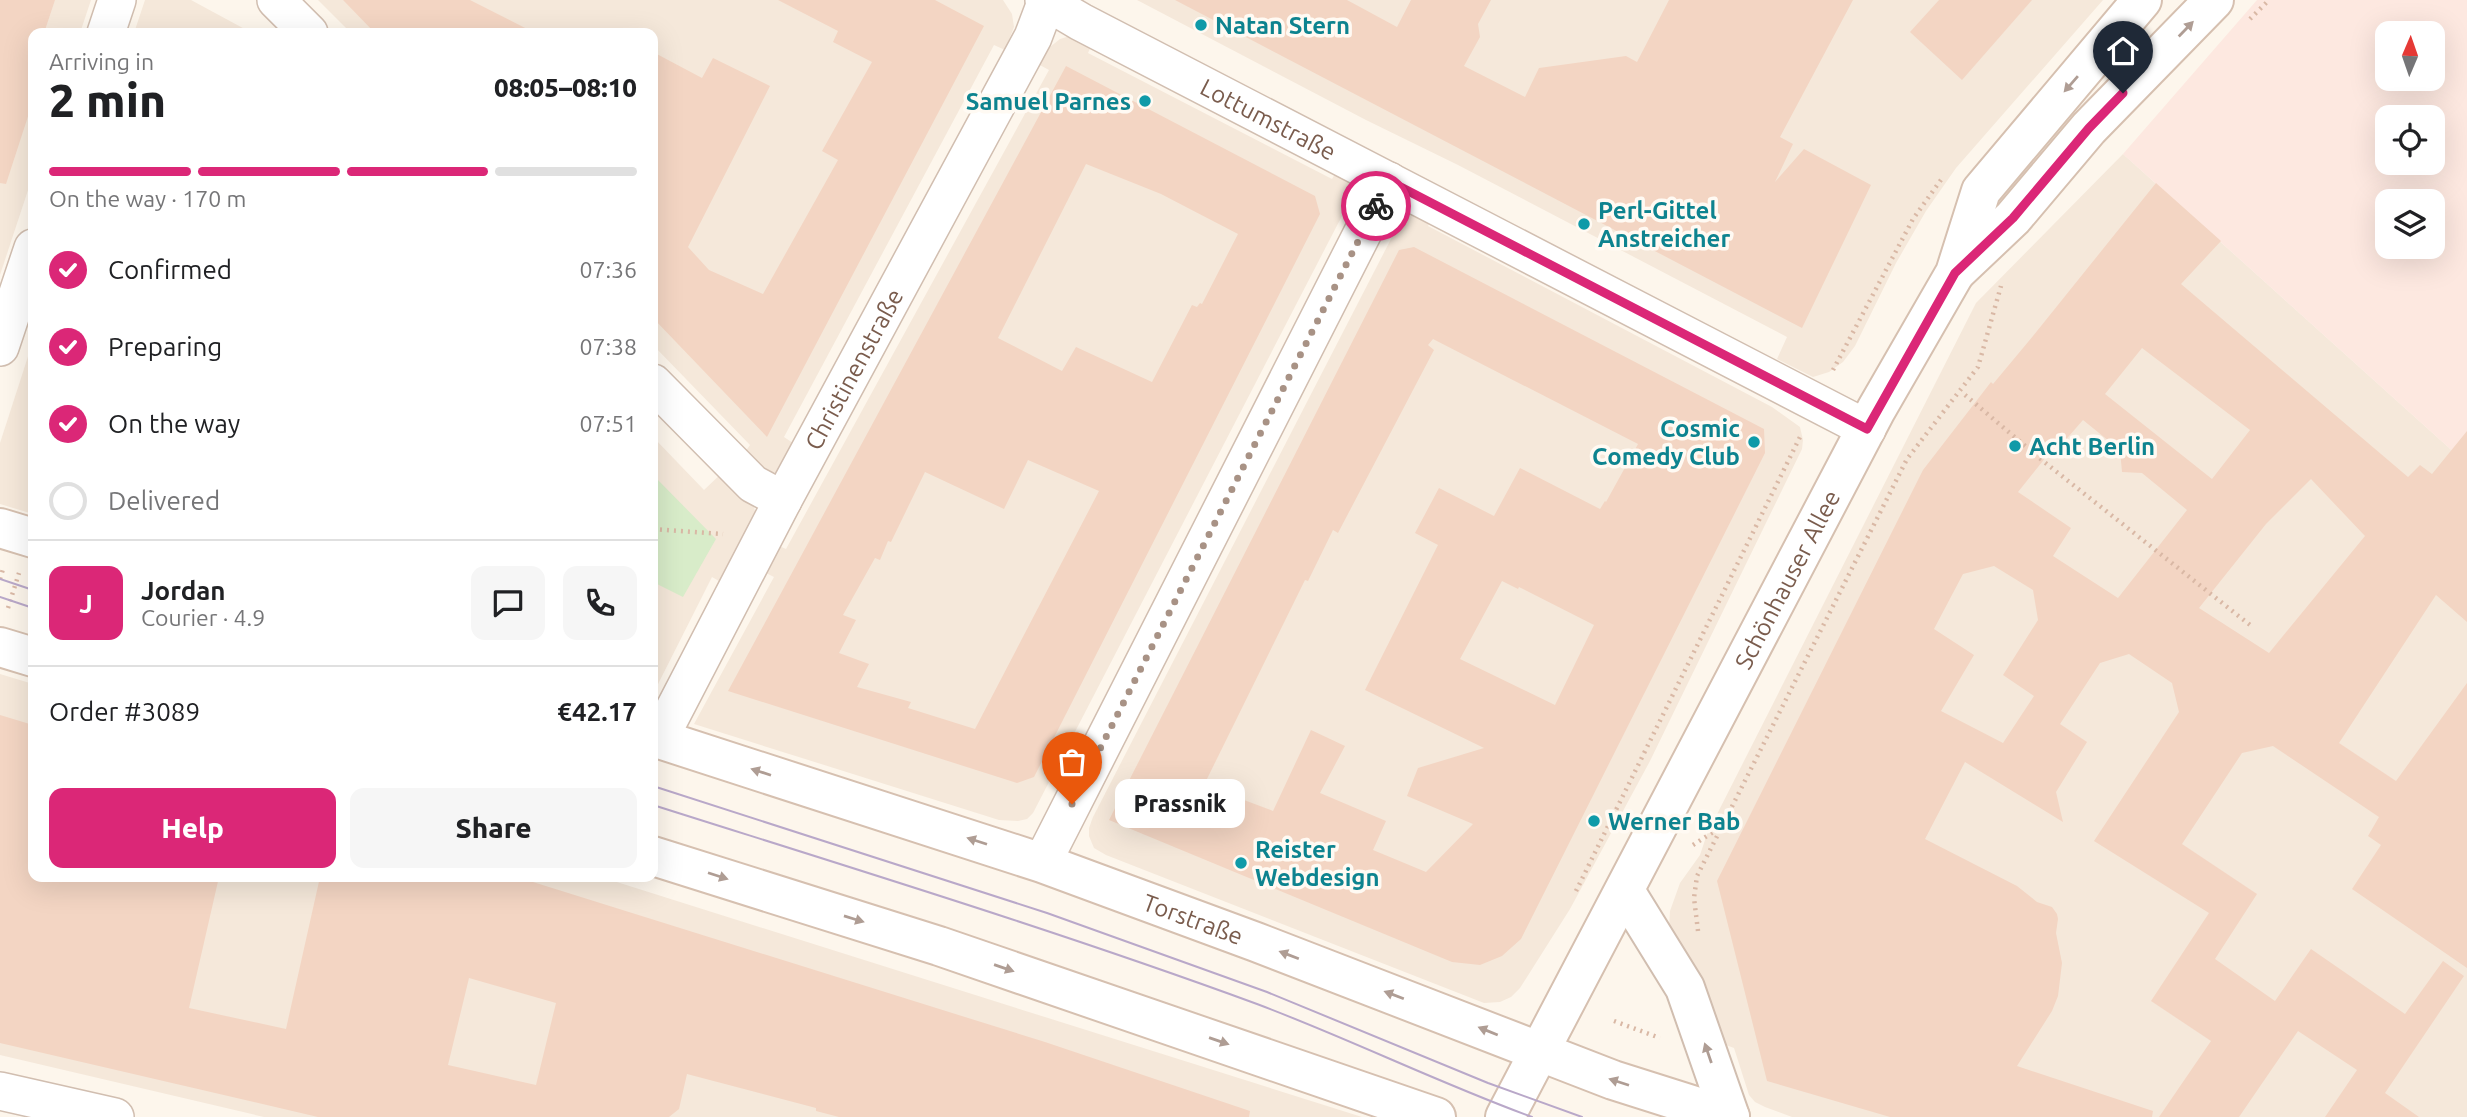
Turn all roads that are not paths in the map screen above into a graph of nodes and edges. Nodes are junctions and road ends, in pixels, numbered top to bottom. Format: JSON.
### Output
{"nodes":[{"id":1,"x":117,"y":0,"type":"edge"},
{"id":2,"x":276,"y":0,"type":"edge"},
{"id":3,"x":1046,"y":0,"type":"edge"},
{"id":4,"x":2142,"y":0,"type":"edge"},
{"id":5,"x":2214,"y":0,"type":"edge"},
{"id":6,"x":108,"y":28,"type":"edge"},
{"id":7,"x":304,"y":28,"type":"edge"},
{"id":8,"x":1389,"y":181,"type":"junction"},
{"id":9,"x":28,"y":263,"type":"edge"},
{"id":10,"x":1955,"y":273,"type":"junction"},
{"id":11,"x":0,"y":347,"type":"edge"},
{"id":12,"x":658,"y":388,"type":"edge"},
{"id":13,"x":1867,"y":429,"type":"junction"},
{"id":14,"x":783,"y":500,"type":"junction"},
{"id":15,"x":4,"y":629,"type":"edge"},
{"id":16,"x":28,"y":652,"type":"edge"},
{"id":17,"x":658,"y":734,"type":"edge"},
{"id":18,"x":658,"y":739,"type":"edge"},
{"id":19,"x":658,"y":858,"type":"edge"},
{"id":20,"x":1042,"y":863,"type":"junction"},
{"id":21,"x":1625,"y":891,"type":"junction"},
{"id":22,"x":1540,"y":1052,"type":"junction"},
{"id":23,"x":0,"y":1091,"type":"edge"},
{"id":24,"x":115,"y":1117,"type":"edge"},
{"id":25,"x":1436,"y":1117,"type":"edge"},
{"id":26,"x":1505,"y":1117,"type":"edge"},
{"id":27,"x":1730,"y":1117,"type":"edge"}],
"edges":[{"from":1,"to":6,"type":"street"},
{"from":2,"to":7,"type":"street"},
{"from":3,"to":8,"type":"street","name":"Lottumstraße"},
{"from":3,"to":14,"type":"street","name":"Christinenstraße"},
{"from":4,"to":10,"type":"main road","name":"Schönhauser Allee","one_way":true},
{"from":10,"to":5,"type":"main road","name":"Schönhauser Allee","one_way":true},
{"from":8,"to":13,"type":"street","name":"Lottumstraße"},
{"from":8,"to":20,"type":"street"},
{"from":9,"to":11,"type":"street"},
{"from":10,"to":13,"type":"main road","name":"Schönhauser Allee"},
{"from":12,"to":14,"type":"street"},
{"from":13,"to":21,"type":"main road","name":"Schönhauser Allee"},
{"from":14,"to":17,"type":"street","name":"Christinenstraße"},
{"from":15,"to":16,"type":"main road"},
{"from":20,"to":18,"type":"main road","name":"Torstraße","one_way":true},
{"from":19,"to":25,"type":"main road","one_way":true},
{"from":22,"to":20,"type":"main road","name":"Torstraße","one_way":true},
{"from":21,"to":22,"type":"main road","name":"Schönhauser Allee"},
{"from":27,"to":21,"type":"main road","one_way":true},
{"from":22,"to":26,"type":"main road","name":"Schönhauser Allee"},
{"from":27,"to":22,"type":"main road","name":"Torstraße","one_way":true},
{"from":23,"to":24,"type":"street"}]}
